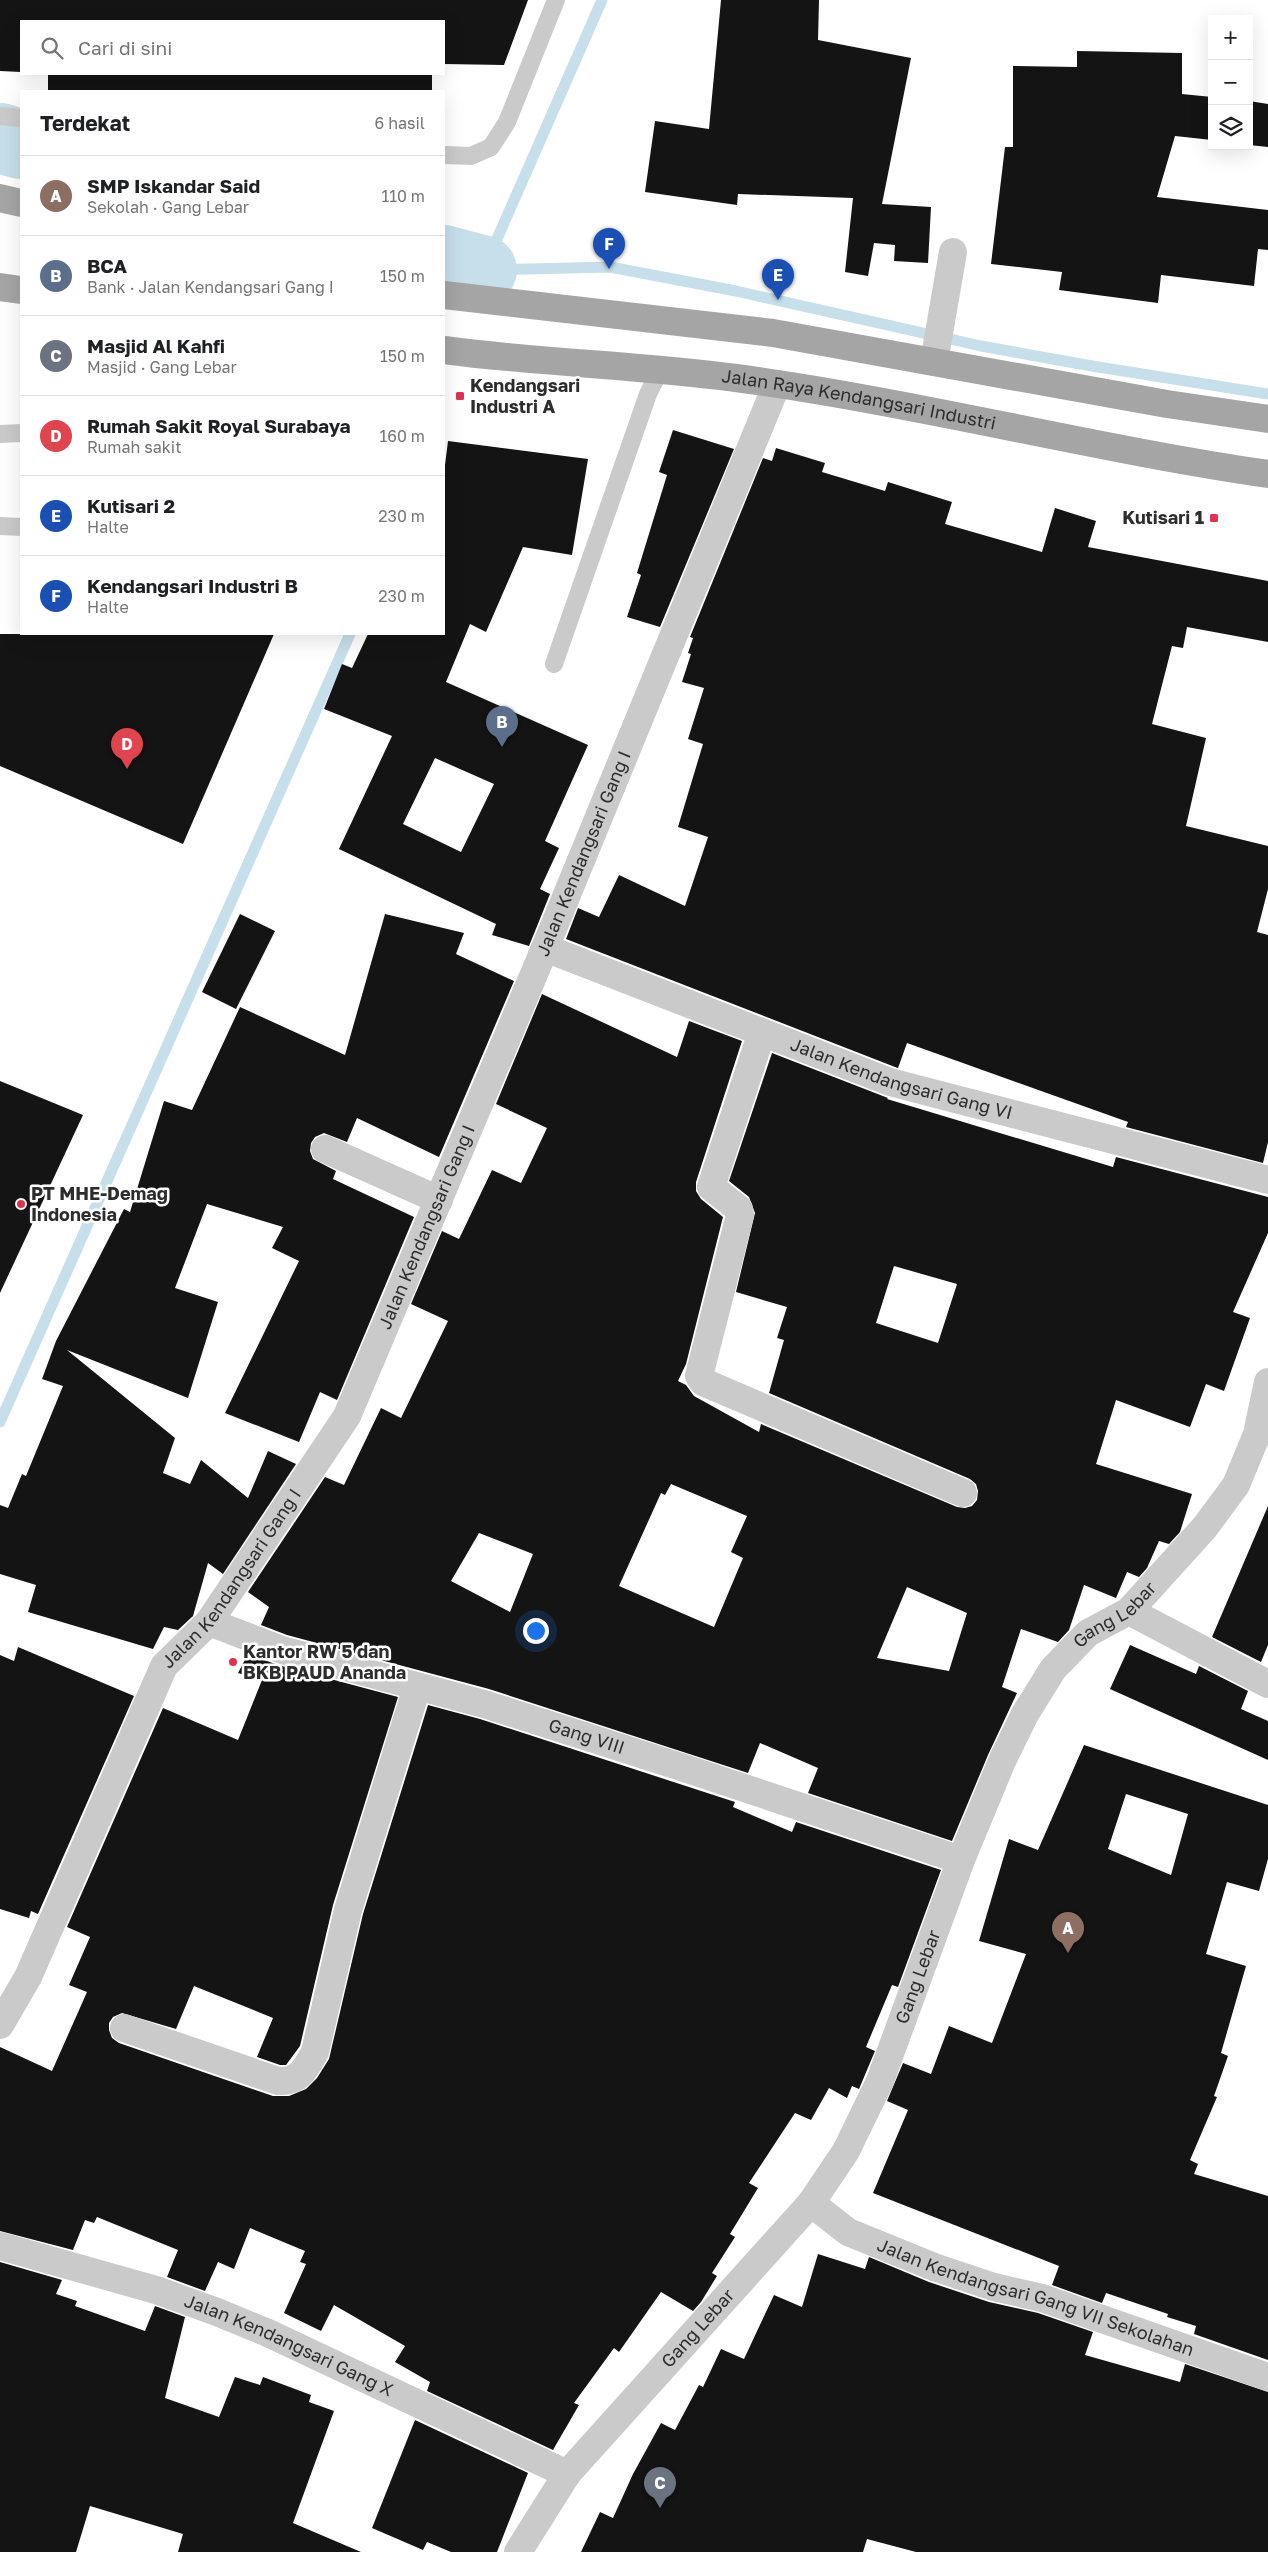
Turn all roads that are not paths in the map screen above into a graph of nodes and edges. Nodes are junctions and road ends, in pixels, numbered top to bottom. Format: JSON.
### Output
{"nodes":[{"id":1,"x":556,"y":0,"type":"edge"},
{"id":2,"x":0,"y":116,"type":"edge"},
{"id":3,"x":20,"y":118,"type":"edge"},
{"id":4,"x":445,"y":155,"type":"edge"},
{"id":5,"x":0,"y":198,"type":"edge"},
{"id":6,"x":20,"y":203,"type":"edge"},
{"id":7,"x":953,"y":252,"type":"dead end"},
{"id":8,"x":0,"y":287,"type":"edge"},
{"id":9,"x":20,"y":290,"type":"edge"},
{"id":10,"x":445,"y":295,"type":"edge"},
{"id":11,"x":937,"y":344,"type":"junction"},
{"id":12,"x":445,"y":350,"type":"edge"},
{"id":13,"x":660,"y":370,"type":"junction"},
{"id":14,"x":777,"y":384,"type":"junction"},
{"id":15,"x":1268,"y":419,"type":"edge"},
{"id":16,"x":20,"y":433,"type":"edge"},
{"id":17,"x":0,"y":434,"type":"edge"},
{"id":18,"x":1268,"y":474,"type":"edge"},
{"id":19,"x":0,"y":526,"type":"edge"},
{"id":20,"x":20,"y":527,"type":"edge"},
{"id":21,"x":554,"y":664,"type":"dead end"},
{"id":22,"x":545,"y":948,"type":"junction"},
{"id":23,"x":762,"y":1032,"type":"junction"},
{"id":24,"x":325,"y":1149,"type":"dead end"},
{"id":25,"x":1268,"y":1180,"type":"edge"},
{"id":26,"x":439,"y":1200,"type":"junction"},
{"id":27,"x":1268,"y":1382,"type":"edge"},
{"id":28,"x":963,"y":1493,"type":"dead end"},
{"id":29,"x":1129,"y":1611,"type":"junction"},
{"id":30,"x":209,"y":1622,"type":"junction"},
{"id":31,"x":1268,"y":1684,"type":"edge"},
{"id":32,"x":417,"y":1687,"type":"junction"},
{"id":33,"x":961,"y":1860,"type":"junction"},
{"id":34,"x":0,"y":2025,"type":"edge"},
{"id":35,"x":124,"y":2028,"type":"dead end"},
{"id":36,"x":810,"y":2204,"type":"junction"},
{"id":37,"x":0,"y":2246,"type":"edge"},
{"id":38,"x":1268,"y":2377,"type":"edge"},
{"id":39,"x":566,"y":2474,"type":"junction"},
{"id":40,"x":518,"y":2552,"type":"edge"}],
"edges":[{"from":1,"to":4,"type":"lane"},
{"from":2,"to":3,"type":"lane"},
{"from":5,"to":6,"type":"main road"},
{"from":7,"to":11,"type":"street"},
{"from":8,"to":9,"type":"main road"},
{"from":10,"to":11,"type":"main road"},
{"from":11,"to":15,"type":"main road"},
{"from":12,"to":13,"type":"main road","name":"Jalan Raya Kendangsari Industri"},
{"from":13,"to":14,"type":"main road","name":"Jalan Raya Kendangsari Industri"},
{"from":13,"to":21,"type":"lane"},
{"from":14,"to":18,"type":"main road","name":"Jalan Raya Kendangsari Industri"},
{"from":14,"to":22,"type":"street","name":"Jalan Kendangsari Gang I"},
{"from":16,"to":17,"type":"lane"},
{"from":19,"to":20,"type":"lane"},
{"from":22,"to":23,"type":"street","name":"Jalan Kendangsari Gang VI"},
{"from":22,"to":26,"type":"street","name":"Jalan Kendangsari Gang I"},
{"from":23,"to":25,"type":"street","name":"Jalan Kendangsari Gang VI"},
{"from":23,"to":28,"type":"street"},
{"from":24,"to":26,"type":"street"},
{"from":26,"to":30,"type":"street","name":"Jalan Kendangsari Gang I"},
{"from":27,"to":29,"type":"street","name":"Gang Lebar"},
{"from":29,"to":31,"type":"street"},
{"from":29,"to":33,"type":"street","name":"Gang Lebar"},
{"from":30,"to":32,"type":"street","name":"Gang VIII"},
{"from":30,"to":34,"type":"street","name":"Jalan Kendangsari Gang I"},
{"from":32,"to":33,"type":"street","name":"Gang VIII"},
{"from":32,"to":35,"type":"street"},
{"from":33,"to":36,"type":"street","name":"Gang Lebar"},
{"from":36,"to":38,"type":"street","name":"Jalan Kendangsari Gang VII Sekolahan"},
{"from":36,"to":39,"type":"street","name":"Gang Lebar"},
{"from":37,"to":39,"type":"street","name":"Jalan Kendangsari Gang X"},
{"from":39,"to":40,"type":"street","name":"Gang Lebar"}]}
